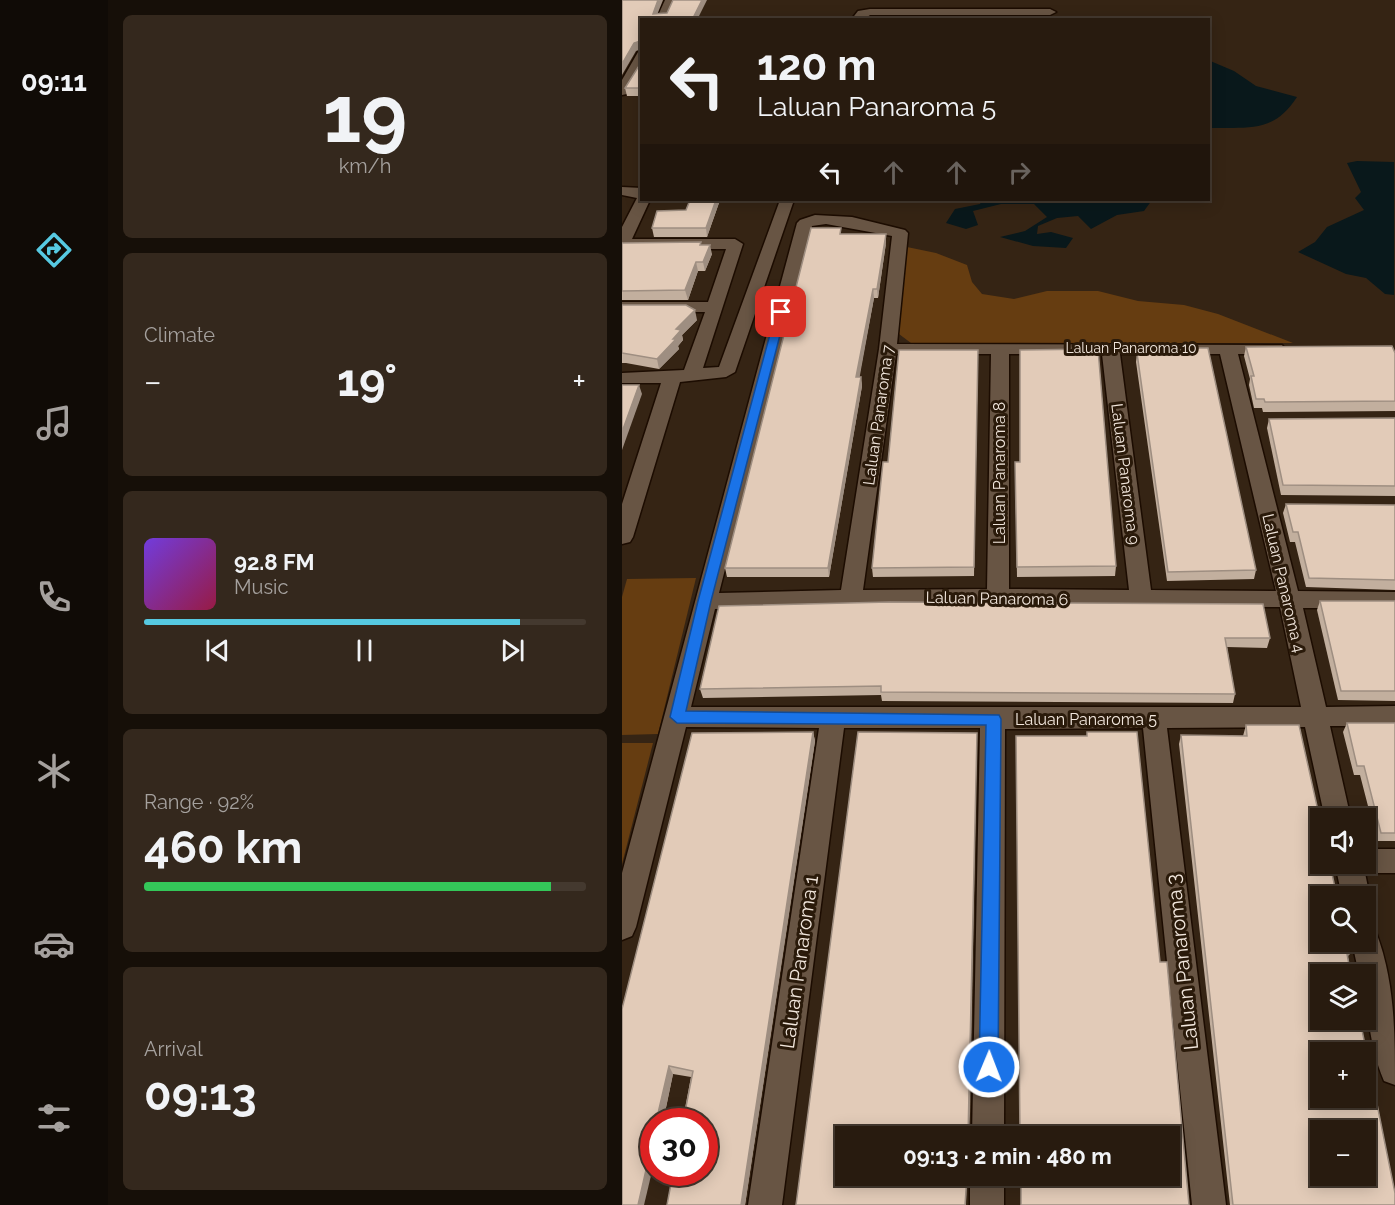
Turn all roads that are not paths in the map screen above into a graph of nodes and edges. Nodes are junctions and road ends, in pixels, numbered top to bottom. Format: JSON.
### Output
{"nodes":[{"id":1,"x":671,"y":0,"type":"edge"},
{"id":2,"x":898,"y":6,"type":"edge"},
{"id":3,"x":941,"y":10,"type":"edge"},
{"id":4,"x":1050,"y":10,"type":"edge"},
{"id":5,"x":662,"y":18,"type":"edge"},
{"id":6,"x":858,"y":18,"type":"edge"},
{"id":7,"x":640,"y":59,"type":"edge"},
{"id":8,"x":622,"y":92,"type":"edge"},
{"id":9,"x":622,"y":191,"type":"edge"},
{"id":10,"x":640,"y":195,"type":"edge"},
{"id":11,"x":640,"y":201,"type":"edge"},
{"id":12,"x":787,"y":201,"type":"edge"},
{"id":13,"x":622,"y":243,"type":"edge"},
{"id":14,"x":622,"y":307,"type":"edge"},
{"id":15,"x":713,"y":308,"type":"junction"},
{"id":16,"x":1000,"y":348,"type":"junction"},
{"id":17,"x":1110,"y":348,"type":"junction"},
{"id":18,"x":1228,"y":348,"type":"junction"},
{"id":19,"x":888,"y":349,"type":"junction"},
{"id":20,"x":1296,"y":349,"type":"edge"},
{"id":21,"x":681,"y":376,"type":"junction"},
{"id":22,"x":622,"y":378,"type":"edge"},
{"id":23,"x":1245,"y":420,"type":"junction"},
{"id":24,"x":1268,"y":420,"type":"edge"},
{"id":25,"x":629,"y":490,"type":"edge"},
{"id":26,"x":1266,"y":504,"type":"junction"},
{"id":27,"x":1290,"y":504,"type":"edge"},
{"id":28,"x":622,"y":537,"type":"edge"},
{"id":29,"x":851,"y":597,"type":"junction"},
{"id":30,"x":998,"y":597,"type":"junction"},
{"id":31,"x":1141,"y":600,"type":"junction"},
{"id":32,"x":1289,"y":600,"type":"junction"},
{"id":33,"x":1394,"y":600,"type":"edge"},
{"id":34,"x":705,"y":601,"type":"junction"},
{"id":35,"x":1316,"y":716,"type":"junction"},
{"id":36,"x":1394,"y":716,"type":"edge"},
{"id":37,"x":677,"y":717,"type":"junction"},
{"id":38,"x":833,"y":719,"type":"junction"},
{"id":39,"x":993,"y":719,"type":"junction"},
{"id":40,"x":1154,"y":719,"type":"junction"},
{"id":41,"x":1336,"y":808,"type":"edge"},
{"id":42,"x":1376,"y":861,"type":"edge"},
{"id":43,"x":1394,"y":861,"type":"edge"},
{"id":44,"x":622,"y":927,"type":"edge"},
{"id":45,"x":1368,"y":952,"type":"edge"},
{"id":46,"x":1394,"y":1070,"type":"edge"},
{"id":47,"x":988,"y":1126,"type":"edge"},
{"id":48,"x":987,"y":1186,"type":"edge"},
{"id":49,"x":765,"y":1205,"type":"edge"},
{"id":50,"x":987,"y":1205,"type":"edge"},
{"id":51,"x":1209,"y":1205,"type":"edge"}],
"edges":[{"from":1,"to":5,"type":"street"},
{"from":2,"to":3,"type":"street"},
{"from":2,"to":6,"type":"street"},
{"from":3,"to":4,"type":"street"},
{"from":7,"to":8,"type":"street"},
{"from":9,"to":10,"type":"street"},
{"from":11,"to":13,"type":"street"},
{"from":12,"to":21,"type":"street"},
{"from":13,"to":15,"type":"street"},
{"from":14,"to":15,"type":"street"},
{"from":15,"to":21,"type":"street"},
{"from":16,"to":17,"type":"street","name":"Laluan Panaroma 10"},
{"from":16,"to":19,"type":"street","name":"Laluan Panaroma 10"},
{"from":16,"to":30,"type":"street","name":"Laluan Panaroma 8"},
{"from":17,"to":18,"type":"street","name":"Laluan Panaroma 10"},
{"from":17,"to":31,"type":"street","name":"Laluan Panaroma 9"},
{"from":18,"to":20,"type":"street","name":"Laluan Panaroma 10"},
{"from":18,"to":23,"type":"street","name":"Laluan Panaroma 4"},
{"from":19,"to":29,"type":"street","name":"Laluan Panaroma 7"},
{"from":19,"to":34,"type":"street","name":"Laluan Panaroma 7"},
{"from":21,"to":22,"type":"street"},
{"from":21,"to":25,"type":"street"},
{"from":23,"to":24,"type":"street"},
{"from":23,"to":26,"type":"street","name":"Laluan Panaroma 4"},
{"from":25,"to":28,"type":"street"},
{"from":26,"to":27,"type":"street"},
{"from":26,"to":32,"type":"street","name":"Laluan Panaroma 4"},
{"from":29,"to":30,"type":"street","name":"Laluan Panaroma 6"},
{"from":29,"to":34,"type":"street","name":"Laluan Panaroma 6"},
{"from":30,"to":31,"type":"street","name":"Laluan Panaroma 6"},
{"from":31,"to":32,"type":"street","name":"Laluan Panaroma 6"},
{"from":32,"to":33,"type":"street","name":"Laluan Panaroma 6"},
{"from":32,"to":35,"type":"street","name":"Laluan Panaroma 4"},
{"from":34,"to":37,"type":"street"},
{"from":35,"to":36,"type":"street","name":"Laluan Panaroma 5"},
{"from":35,"to":40,"type":"street","name":"Laluan Panaroma 5"},
{"from":35,"to":41,"type":"street","name":"Laluan Panaroma 4"},
{"from":37,"to":38,"type":"street","name":"Laluan Panaroma 5"},
{"from":37,"to":44,"type":"street"},
{"from":38,"to":39,"type":"street","name":"Laluan Panaroma 5"},
{"from":38,"to":49,"type":"street","name":"Laluan Panaroma 1"},
{"from":39,"to":40,"type":"street","name":"Laluan Panaroma 5"},
{"from":39,"to":47,"type":"street"},
{"from":40,"to":51,"type":"street","name":"Laluan Panaroma 3"},
{"from":42,"to":43,"type":"street"},
{"from":45,"to":46,"type":"street"},
{"from":48,"to":50,"type":"street"}]}
